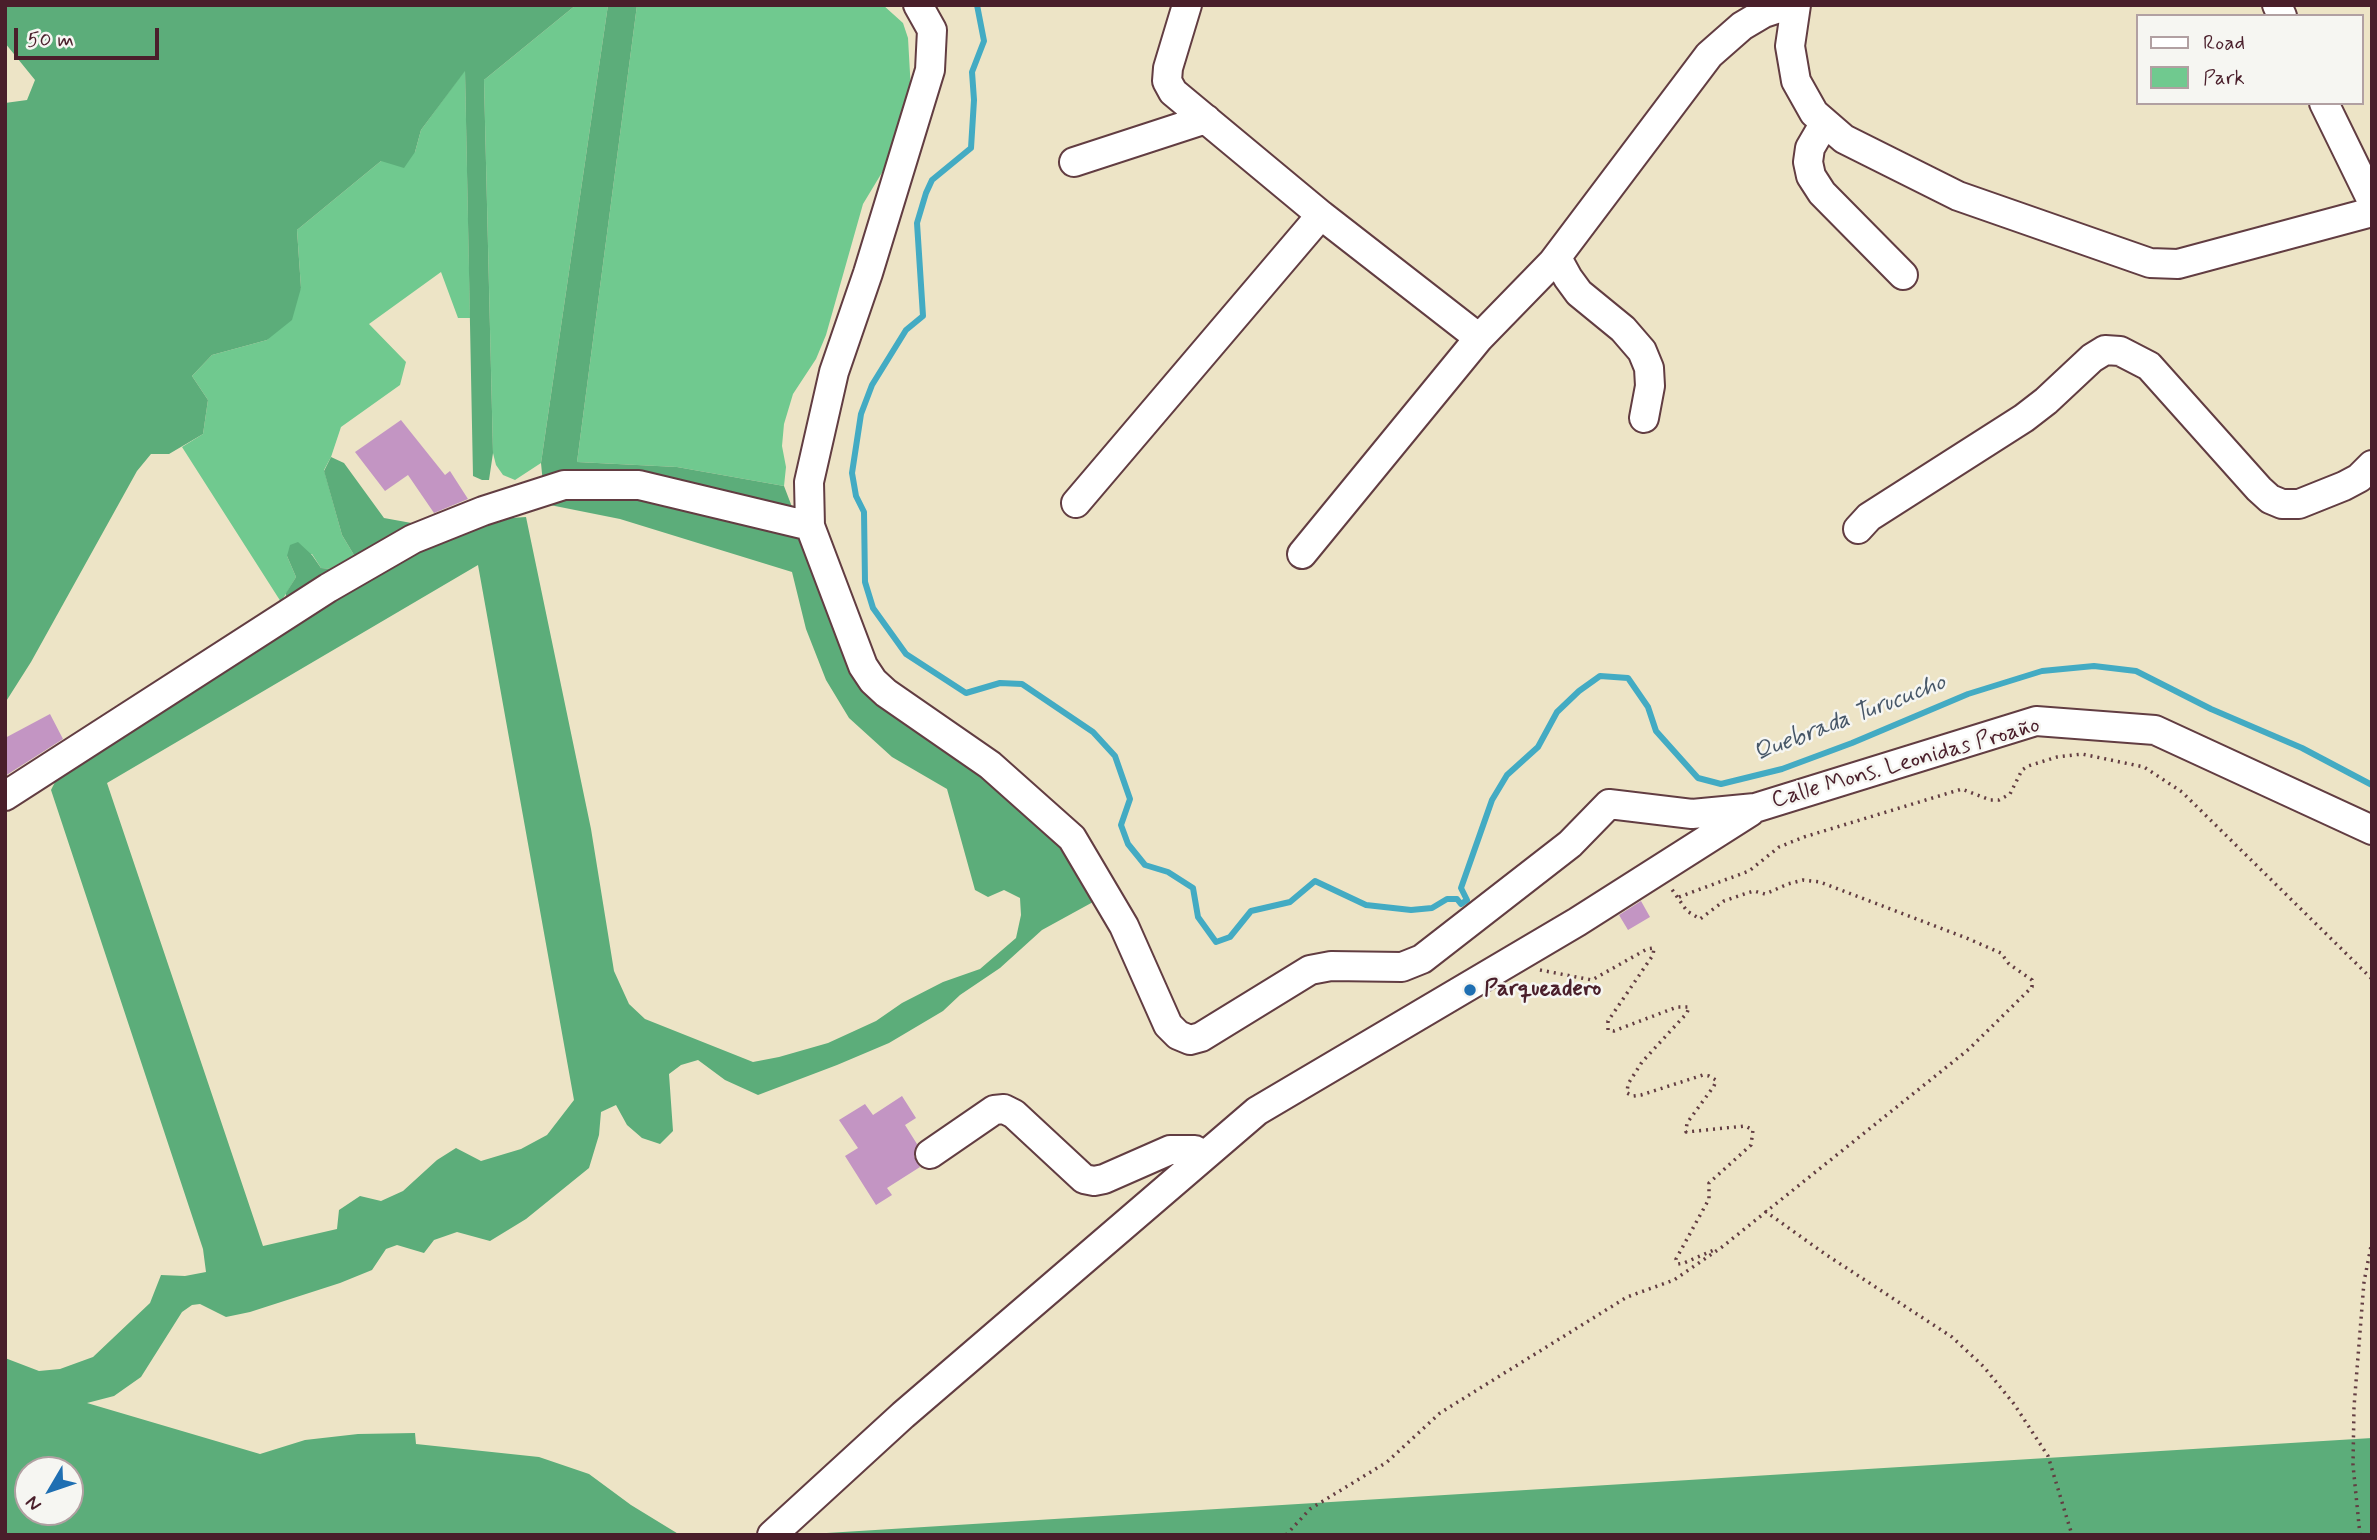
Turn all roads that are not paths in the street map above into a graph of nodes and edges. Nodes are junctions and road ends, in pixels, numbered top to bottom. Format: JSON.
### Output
{"nodes":[{"id":1,"x":918,"y":5,"type":"edge"},
{"id":2,"x":1187,"y":5,"type":"edge"},
{"id":3,"x":1788,"y":5,"type":"edge"},
{"id":4,"x":1796,"y":5,"type":"edge"},
{"id":5,"x":2325,"y":105,"type":"edge"},
{"id":6,"x":1206,"y":119,"type":"junction"},
{"id":7,"x":1824,"y":124,"type":"junction"},
{"id":8,"x":1074,"y":162,"type":"dead end"},
{"id":9,"x":2372,"y":201,"type":"edge"},
{"id":10,"x":2372,"y":212,"type":"edge"},
{"id":11,"x":1321,"y":215,"type":"junction"},
{"id":12,"x":1557,"y":258,"type":"junction"},
{"id":13,"x":1903,"y":275,"type":"dead end"},
{"id":14,"x":1479,"y":338,"type":"junction"},
{"id":15,"x":1644,"y":418,"type":"dead end"},
{"id":16,"x":2372,"y":465,"type":"edge"},
{"id":17,"x":1076,"y":503,"type":"dead end"},
{"id":18,"x":810,"y":526,"type":"junction"},
{"id":19,"x":1858,"y":529,"type":"dead end"},
{"id":20,"x":1302,"y":554,"type":"dead end"},
{"id":21,"x":5,"y":796,"type":"edge"},
{"id":22,"x":1755,"y":808,"type":"junction"},
{"id":23,"x":2372,"y":830,"type":"edge"},
{"id":24,"x":930,"y":1154,"type":"dead end"},
{"id":25,"x":1203,"y":1156,"type":"junction"},
{"id":26,"x":772,"y":1535,"type":"edge"}],
"edges":[{"from":1,"to":18,"type":"street"},
{"from":2,"to":6,"type":"street"},
{"from":3,"to":12,"type":"street"},
{"from":4,"to":7,"type":"street"},
{"from":5,"to":9,"type":"street"},
{"from":6,"to":8,"type":"street"},
{"from":6,"to":11,"type":"street"},
{"from":7,"to":10,"type":"street"},
{"from":7,"to":13,"type":"street"},
{"from":11,"to":14,"type":"street"},
{"from":11,"to":17,"type":"street"},
{"from":12,"to":14,"type":"street"},
{"from":12,"to":15,"type":"street"},
{"from":14,"to":20,"type":"street"},
{"from":16,"to":19,"type":"street"},
{"from":18,"to":21,"type":"street"},
{"from":18,"to":22,"type":"street"},
{"from":22,"to":23,"type":"street","name":"Calle Mons. Leonidas Proaño"},
{"from":22,"to":25,"type":"street"},
{"from":24,"to":25,"type":"street"},
{"from":25,"to":26,"type":"street"}]}
